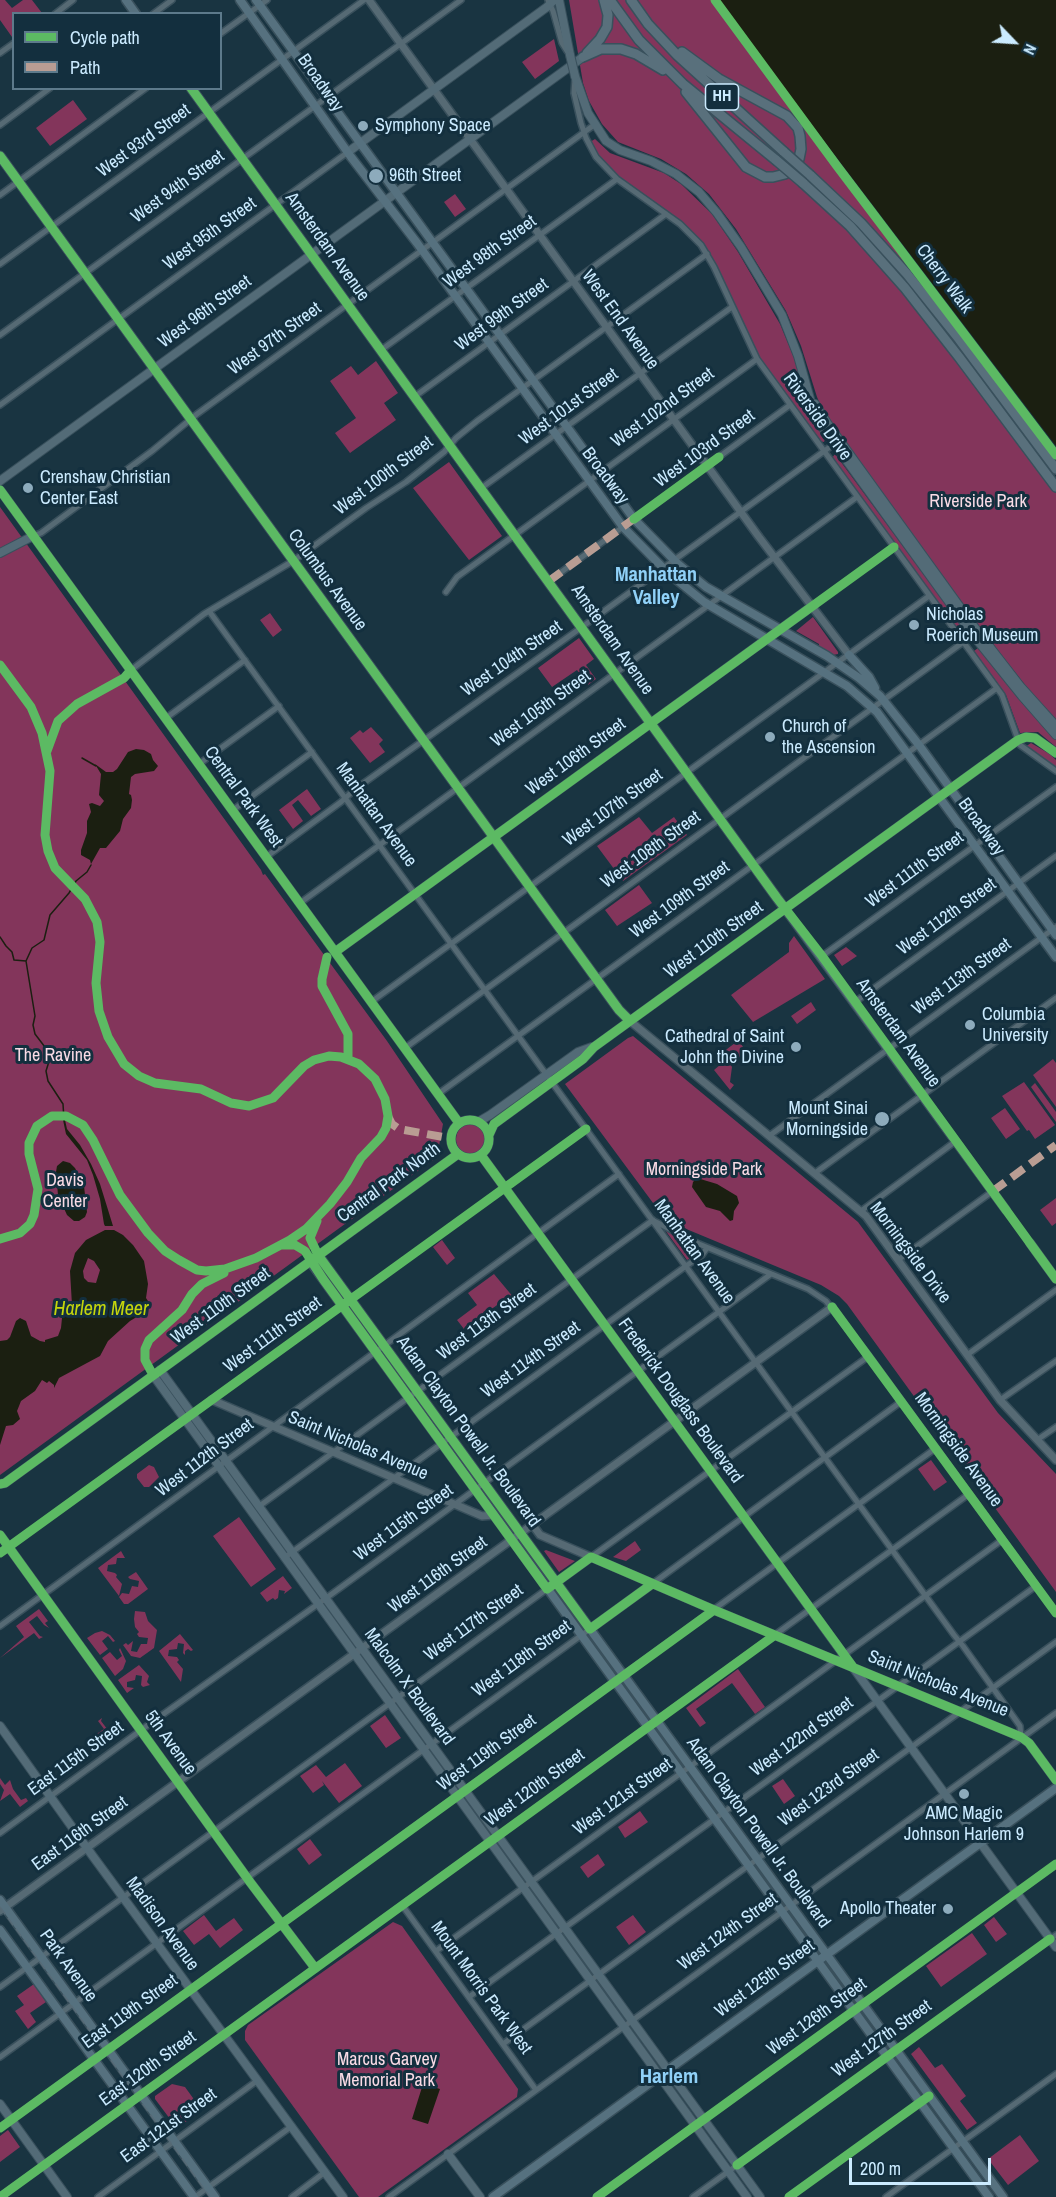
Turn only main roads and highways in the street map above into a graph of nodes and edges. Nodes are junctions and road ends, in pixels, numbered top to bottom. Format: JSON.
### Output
{"nodes":[{"id":1,"x":240,"y":0,"type":"edge"},
{"id":2,"x":559,"y":0,"type":"edge"},
{"id":3,"x":604,"y":0,"type":"edge"},
{"id":4,"x":610,"y":0,"type":"edge"},
{"id":5,"x":631,"y":0,"type":"edge"},
{"id":6,"x":550,"y":1,"type":"edge"},
{"id":7,"x":261,"y":2,"type":"edge"},
{"id":8,"x":663,"y":39,"type":"junction"},
{"id":9,"x":583,"y":57,"type":"junction"},
{"id":10,"x":672,"y":74,"type":"junction"},
{"id":11,"x":682,"y":84,"type":"junction"},
{"id":12,"x":193,"y":90,"type":"edge"},
{"id":13,"x":361,"y":142,"type":"junction"},
{"id":14,"x":348,"y":152,"type":"junction"},
{"id":15,"x":0,"y":156,"type":"edge"},
{"id":16,"x":799,"y":159,"type":"dead end"},
{"id":17,"x":785,"y":174,"type":"dead end"},
{"id":18,"x":398,"y":193,"type":"junction"},
{"id":19,"x":385,"y":202,"type":"junction"},
{"id":20,"x":312,"y":255,"type":"junction"},
{"id":21,"x":155,"y":369,"type":"junction"},
{"id":22,"x":1056,"y":469,"type":"edge"},
{"id":23,"x":0,"y":481,"type":"edge"},
{"id":24,"x":1056,"y":487,"type":"edge"},
{"id":25,"x":0,"y":490,"type":"edge"},
{"id":26,"x":33,"y":536,"type":"junction"},
{"id":27,"x":0,"y":553,"type":"edge"},
{"id":28,"x":811,"y":607,"type":"road end"},
{"id":29,"x":779,"y":630,"type":"junction"},
{"id":30,"x":976,"y":633,"type":"junction"},
{"id":31,"x":766,"y":639,"type":"junction"},
{"id":32,"x":849,"y":655,"type":"road end"},
{"id":33,"x":881,"y":697,"type":"junction"},
{"id":34,"x":650,"y":723,"type":"junction"},
{"id":35,"x":1056,"y":726,"type":"edge"},
{"id":36,"x":1056,"y":735,"type":"edge"},
{"id":37,"x":1056,"y":753,"type":"edge"},
{"id":38,"x":951,"y":790,"type":"junction"},
{"id":39,"x":940,"y":798,"type":"junction"},
{"id":40,"x":493,"y":837,"type":"junction"},
{"id":41,"x":786,"y":909,"type":"junction"},
{"id":42,"x":1055,"y":931,"type":"edge"},
{"id":43,"x":335,"y":952,"type":"junction"},
{"id":44,"x":1056,"y":957,"type":"edge"},
{"id":45,"x":630,"y":1022,"type":"junction"},
{"id":46,"x":549,"y":1078,"type":"junction"},
{"id":47,"x":478,"y":1122,"type":"junction"},
{"id":48,"x":459,"y":1123,"type":"junction"},
{"id":49,"x":489,"y":1135,"type":"junction"},
{"id":50,"x":458,"y":1154,"type":"junction"},
{"id":51,"x":481,"y":1155,"type":"junction"},
{"id":52,"x":1006,"y":1210,"type":"tunnel mouth"},
{"id":53,"x":1030,"y":1244,"type":"tunnel mouth"},
{"id":54,"x":318,"y":1255,"type":"junction"},
{"id":55,"x":310,"y":1261,"type":"junction"},
{"id":56,"x":1056,"y":1279,"type":"edge"},
{"id":57,"x":160,"y":1370,"type":"junction"},
{"id":58,"x":153,"y":1375,"type":"junction"},
{"id":59,"x":2,"y":1484,"type":"edge"},
{"id":60,"x":0,"y":1493,"type":"edge"},
{"id":61,"x":0,"y":1535,"type":"edge"},
{"id":62,"x":591,"y":1557,"type":"joint"},
{"id":63,"x":556,"y":1582,"type":"junction"},
{"id":64,"x":652,"y":1584,"type":"junction"},
{"id":65,"x":547,"y":1589,"type":"junction"},
{"id":66,"x":590,"y":1629,"type":"junction"},
{"id":67,"x":853,"y":1667,"type":"junction"},
{"id":68,"x":0,"y":1726,"type":"edge"},
{"id":69,"x":1056,"y":1780,"type":"edge"},
{"id":70,"x":1056,"y":1788,"type":"edge"},
{"id":71,"x":981,"y":1843,"type":"junction"},
{"id":72,"x":2,"y":1906,"type":"edge"},
{"id":73,"x":0,"y":1930,"type":"edge"},
{"id":74,"x":1053,"y":1937,"type":"edge"},
{"id":75,"x":1056,"y":1947,"type":"edge"},
{"id":76,"x":826,"y":1955,"type":"junction"},
{"id":77,"x":818,"y":1961,"type":"junction"},
{"id":78,"x":315,"y":1968,"type":"road end"},
{"id":79,"x":669,"y":2070,"type":"junction"},
{"id":80,"x":660,"y":2076,"type":"junction"},
{"id":81,"x":0,"y":2104,"type":"edge"},
{"id":82,"x":448,"y":2154,"type":"road end"},
{"id":83,"x":986,"y":2196,"type":"edge"},
{"id":84,"x":67,"y":2197,"type":"edge"},
{"id":85,"x":194,"y":2197,"type":"edge"},
{"id":86,"x":215,"y":2197,"type":"edge"},
{"id":87,"x":343,"y":2197,"type":"edge"},
{"id":88,"x":480,"y":2197,"type":"edge"},
{"id":89,"x":493,"y":2197,"type":"edge"},
{"id":90,"x":747,"y":2197,"type":"edge"},
{"id":91,"x":760,"y":2197,"type":"edge"},
{"id":92,"x":1003,"y":2197,"type":"edge"}],
"edges":[{"from":1,"to":14,"type":"main road","name":"Broadway"},
{"from":2,"to":30,"type":"main road","name":"Riverside Drive","bridge":true},
{"from":3,"to":9,"type":"highway"},
{"from":4,"to":10,"type":"highway","number":"HH"},
{"from":5,"to":8,"type":"highway","number":"HH"},
{"from":6,"to":13,"type":"main road","name":"West 95th Street"},
{"from":7,"to":13,"type":"main road","name":"Broadway"},
{"from":8,"to":16,"type":"highway"},
{"from":8,"to":22,"type":"highway","number":"HH","bridge":true},
{"from":9,"to":10,"type":"highway"},
{"from":9,"to":18,"type":"main road","name":"West 96th Street"},
{"from":10,"to":11,"type":"highway","number":"HH"},
{"from":11,"to":17,"type":"highway"},
{"from":11,"to":24,"type":"highway","number":"HH","bridge":true},
{"from":12,"to":20,"type":"main road","name":"Amsterdam Avenue"},
{"from":13,"to":14,"type":"main road","name":"West 95th Street"},
{"from":13,"to":18,"type":"main road","name":"Broadway"},
{"from":14,"to":19,"type":"main road","name":"Broadway"},
{"from":15,"to":21,"type":"main road","name":"Columbus Avenue"},
{"from":18,"to":19,"type":"main road","name":"West 96th Street"},
{"from":18,"to":29,"type":"main road","name":"Broadway"},
{"from":19,"to":20,"type":"main road","name":"West 96th Street"},
{"from":19,"to":31,"type":"main road","name":"Broadway"},
{"from":20,"to":21,"type":"main road","name":"West 96th Street"},
{"from":20,"to":34,"type":"main road","name":"Amsterdam Avenue"},
{"from":21,"to":23,"type":"main road","name":"West 96th Street"},
{"from":21,"to":40,"type":"main road","name":"Columbus Avenue"},
{"from":25,"to":26,"type":"main road","name":"Central Park West"},
{"from":26,"to":27,"type":"main road"},
{"from":26,"to":43,"type":"main road","name":"Central Park West"},
{"from":28,"to":29,"type":"main road","name":"West 106th Street"},
{"from":29,"to":31,"type":"main road","name":"West 106th Street"},
{"from":29,"to":33,"type":"main road","name":"Broadway"},
{"from":30,"to":35,"type":"main road","name":"Riverside Drive"},
{"from":30,"to":36,"type":"main road","name":"Riverside Drive"},
{"from":31,"to":34,"type":"main road","name":"West 106th Street"},
{"from":31,"to":39,"type":"main road","name":"Broadway"},
{"from":32,"to":33,"type":"main road"},
{"from":33,"to":38,"type":"main road","name":"Broadway"},
{"from":34,"to":40,"type":"main road","name":"West 106th Street"},
{"from":34,"to":41,"type":"main road","name":"Amsterdam Avenue"},
{"from":37,"to":38,"type":"main road","name":"West 110th Street"},
{"from":38,"to":39,"type":"main road","name":"West 110th Street"},
{"from":38,"to":42,"type":"main road","name":"Broadway"},
{"from":39,"to":41,"type":"main road","name":"West 110th Street"},
{"from":39,"to":44,"type":"main road","name":"Broadway"},
{"from":40,"to":43,"type":"main road","name":"West 106th Street"},
{"from":40,"to":45,"type":"main road","name":"Columbus Avenue"},
{"from":41,"to":45,"type":"main road","name":"West 110th Street"},
{"from":41,"to":52,"type":"main road","name":"Amsterdam Avenue"},
{"from":43,"to":48,"type":"main road","name":"Central Park West"},
{"from":45,"to":46,"type":"main road","name":"West 110th Street"},
{"from":46,"to":47,"type":"main road","name":"West 110th Street"},
{"from":46,"to":49,"type":"main road","name":"West 110th Street"},
{"from":47,"to":48,"type":"main road"},
{"from":47,"to":49,"type":"main road"},
{"from":48,"to":50,"type":"main road"},
{"from":49,"to":51,"type":"main road"},
{"from":50,"to":51,"type":"main road"},
{"from":50,"to":54,"type":"main road","name":"Central Park North"},
{"from":51,"to":67,"type":"main road","name":"Frederick Douglass Boulevard"},
{"from":53,"to":56,"type":"main road"},
{"from":54,"to":55,"type":"main road","name":"Central Park North"},
{"from":54,"to":63,"type":"main road","name":"Adam Clayton Powell Jr. Boulevard"},
{"from":55,"to":57,"type":"main road","name":"West 110th Street"},
{"from":55,"to":65,"type":"main road","name":"Adam Clayton Powell Jr. Boulevard"},
{"from":57,"to":58,"type":"main road","name":"West 110th Street"},
{"from":57,"to":79,"type":"main road","name":"Malcolm X Boulevard"},
{"from":58,"to":59,"type":"main road","name":"West 110th Street"},
{"from":58,"to":80,"type":"main road","name":"Malcolm X Boulevard"},
{"from":59,"to":60,"type":"main road"},
{"from":61,"to":78,"type":"main road","name":"5th Avenue"},
{"from":62,"to":63,"type":"main road","name":"West 117th Street"},
{"from":62,"to":64,"type":"main road","name":"Saint Nicholas Avenue"},
{"from":63,"to":65,"type":"main road","name":"West 117th Street"},
{"from":63,"to":66,"type":"main road","name":"Adam Clayton Powell Jr. Boulevard"},
{"from":64,"to":66,"type":"main road","name":"West 118th Street"},
{"from":64,"to":67,"type":"main road","name":"Saint Nicholas Avenue"},
{"from":65,"to":77,"type":"main road","name":"Adam Clayton Powell Jr. Boulevard"},
{"from":66,"to":76,"type":"main road","name":"Adam Clayton Powell Jr. Boulevard"},
{"from":67,"to":69,"type":"main road","name":"Saint Nicholas Avenue"},
{"from":67,"to":71,"type":"main road","name":"Frederick Douglass Boulevard"},
{"from":68,"to":87,"type":"main road","name":"Madison Avenue"},
{"from":70,"to":71,"type":"main road","name":"West 125th Street"},
{"from":71,"to":74,"type":"main road","name":"Frederick Douglass Boulevard"},
{"from":71,"to":76,"type":"main road","name":"West 125th Street"},
{"from":72,"to":86,"type":"main road","name":"Park Avenue"},
{"from":73,"to":85,"type":"main road","name":"Park Avenue"},
{"from":74,"to":75,"type":"main road","name":"Frederick Douglass Boulevard"},
{"from":76,"to":77,"type":"main road","name":"West 125th Street"},
{"from":76,"to":92,"type":"main road","name":"Adam Clayton Powell Jr. Boulevard"},
{"from":77,"to":79,"type":"main road","name":"West 125th Street"},
{"from":77,"to":83,"type":"main road","name":"Adam Clayton Powell Jr. Boulevard"},
{"from":79,"to":80,"type":"main road","name":"West 125th Street"},
{"from":79,"to":91,"type":"main road","name":"Malcolm X Boulevard"},
{"from":80,"to":89,"type":"main road","name":"West 125th Street"},
{"from":80,"to":90,"type":"main road","name":"Malcolm X Boulevard"},
{"from":81,"to":84,"type":"main road"},
{"from":82,"to":88,"type":"main road"}]}
